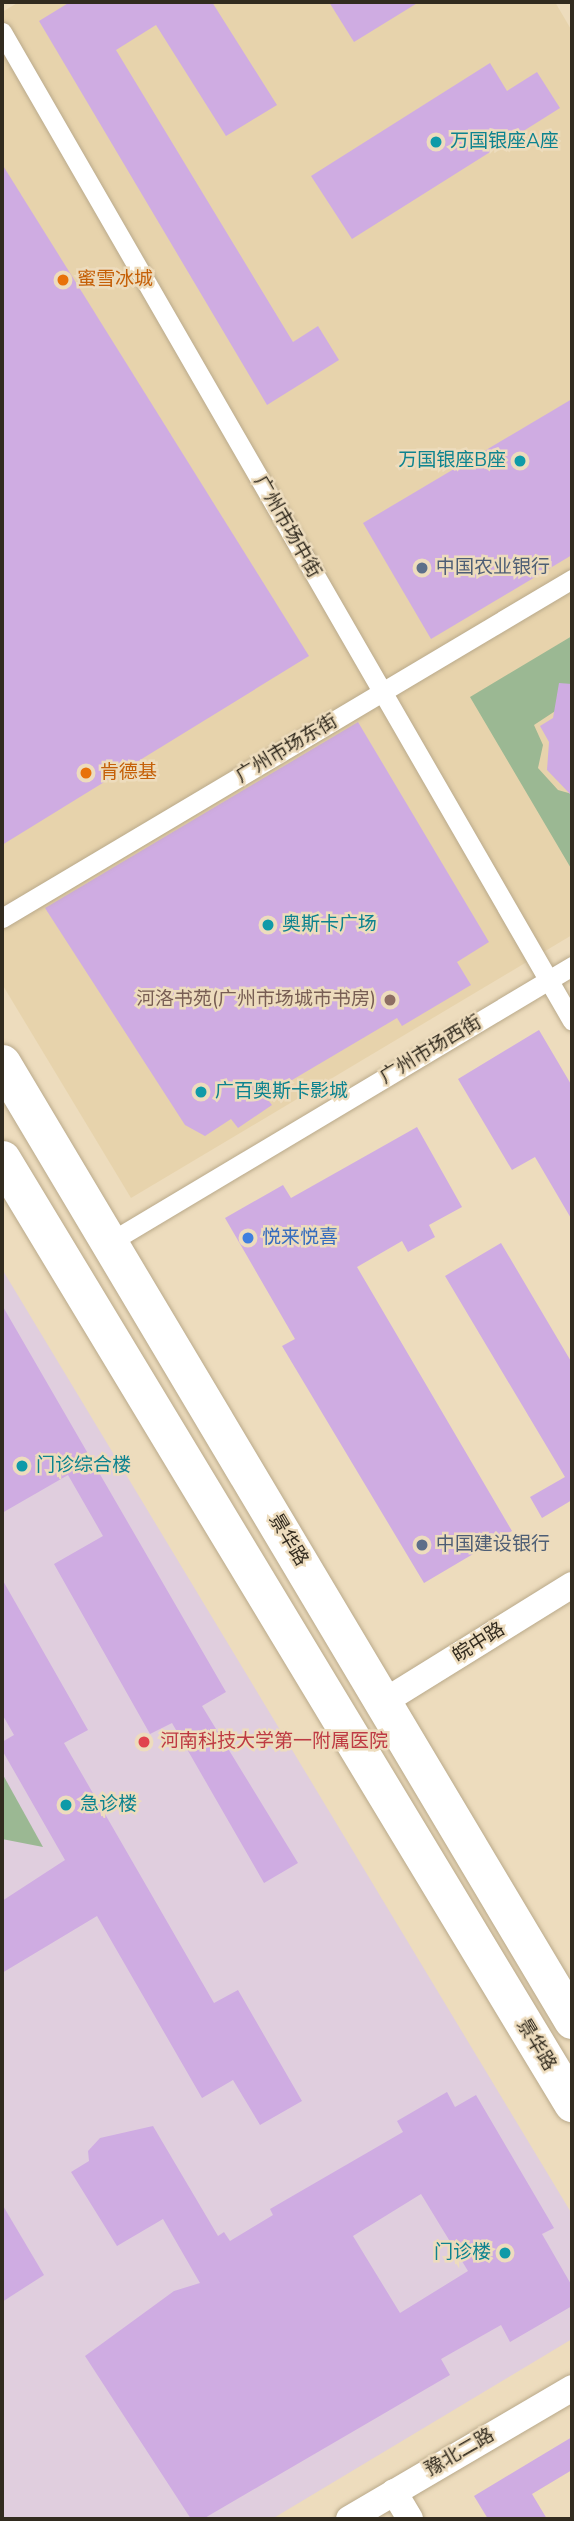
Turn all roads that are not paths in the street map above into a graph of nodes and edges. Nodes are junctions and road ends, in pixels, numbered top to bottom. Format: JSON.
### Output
{"nodes":[{"id":1,"x":2,"y":32,"type":"edge"},
{"id":2,"x":572,"y":579,"type":"edge"},
{"id":3,"x":382,"y":692,"type":"junction"},
{"id":4,"x":2,"y":918,"type":"edge"},
{"id":5,"x":572,"y":966,"type":"edge"},
{"id":6,"x":548,"y":980,"type":"junction"},
{"id":7,"x":572,"y":1021,"type":"edge"},
{"id":8,"x":5,"y":1075,"type":"edge"},
{"id":9,"x":2,"y":1159,"type":"edge"},
{"id":10,"x":110,"y":1242,"type":"junction"},
{"id":11,"x":572,"y":1585,"type":"edge"},
{"id":12,"x":385,"y":1701,"type":"junction"},
{"id":13,"x":572,"y":2020,"type":"edge"},
{"id":14,"x":572,"y":2103,"type":"edge"},
{"id":15,"x":572,"y":2388,"type":"edge"},
{"id":16,"x":394,"y":2492,"type":"junction"},
{"id":17,"x":349,"y":2519,"type":"edge"},
{"id":18,"x":410,"y":2519,"type":"edge"}],
"edges":[{"from":1,"to":3,"type":"street","name":"广州市场中街"},
{"from":2,"to":3,"type":"street","name":"广州市场东街"},
{"from":3,"to":4,"type":"street","name":"广州市场东街"},
{"from":3,"to":6,"type":"street","name":"广州市场中街"},
{"from":5,"to":6,"type":"street","name":"广州市场西街"},
{"from":6,"to":7,"type":"street","name":"广州市场中街"},
{"from":6,"to":10,"type":"street","name":"广州市场西街"},
{"from":8,"to":10,"type":"main road","name":"景华路"},
{"from":9,"to":14,"type":"main road","name":"景华路"},
{"from":10,"to":12,"type":"main road","name":"景华路"},
{"from":11,"to":12,"type":"street","name":"皖中路"},
{"from":12,"to":13,"type":"main road","name":"景华路"},
{"from":15,"to":16,"type":"street","name":"豫北二路"},
{"from":16,"to":17,"type":"street","name":"豫北二路"},
{"from":16,"to":18,"type":"street"}]}
